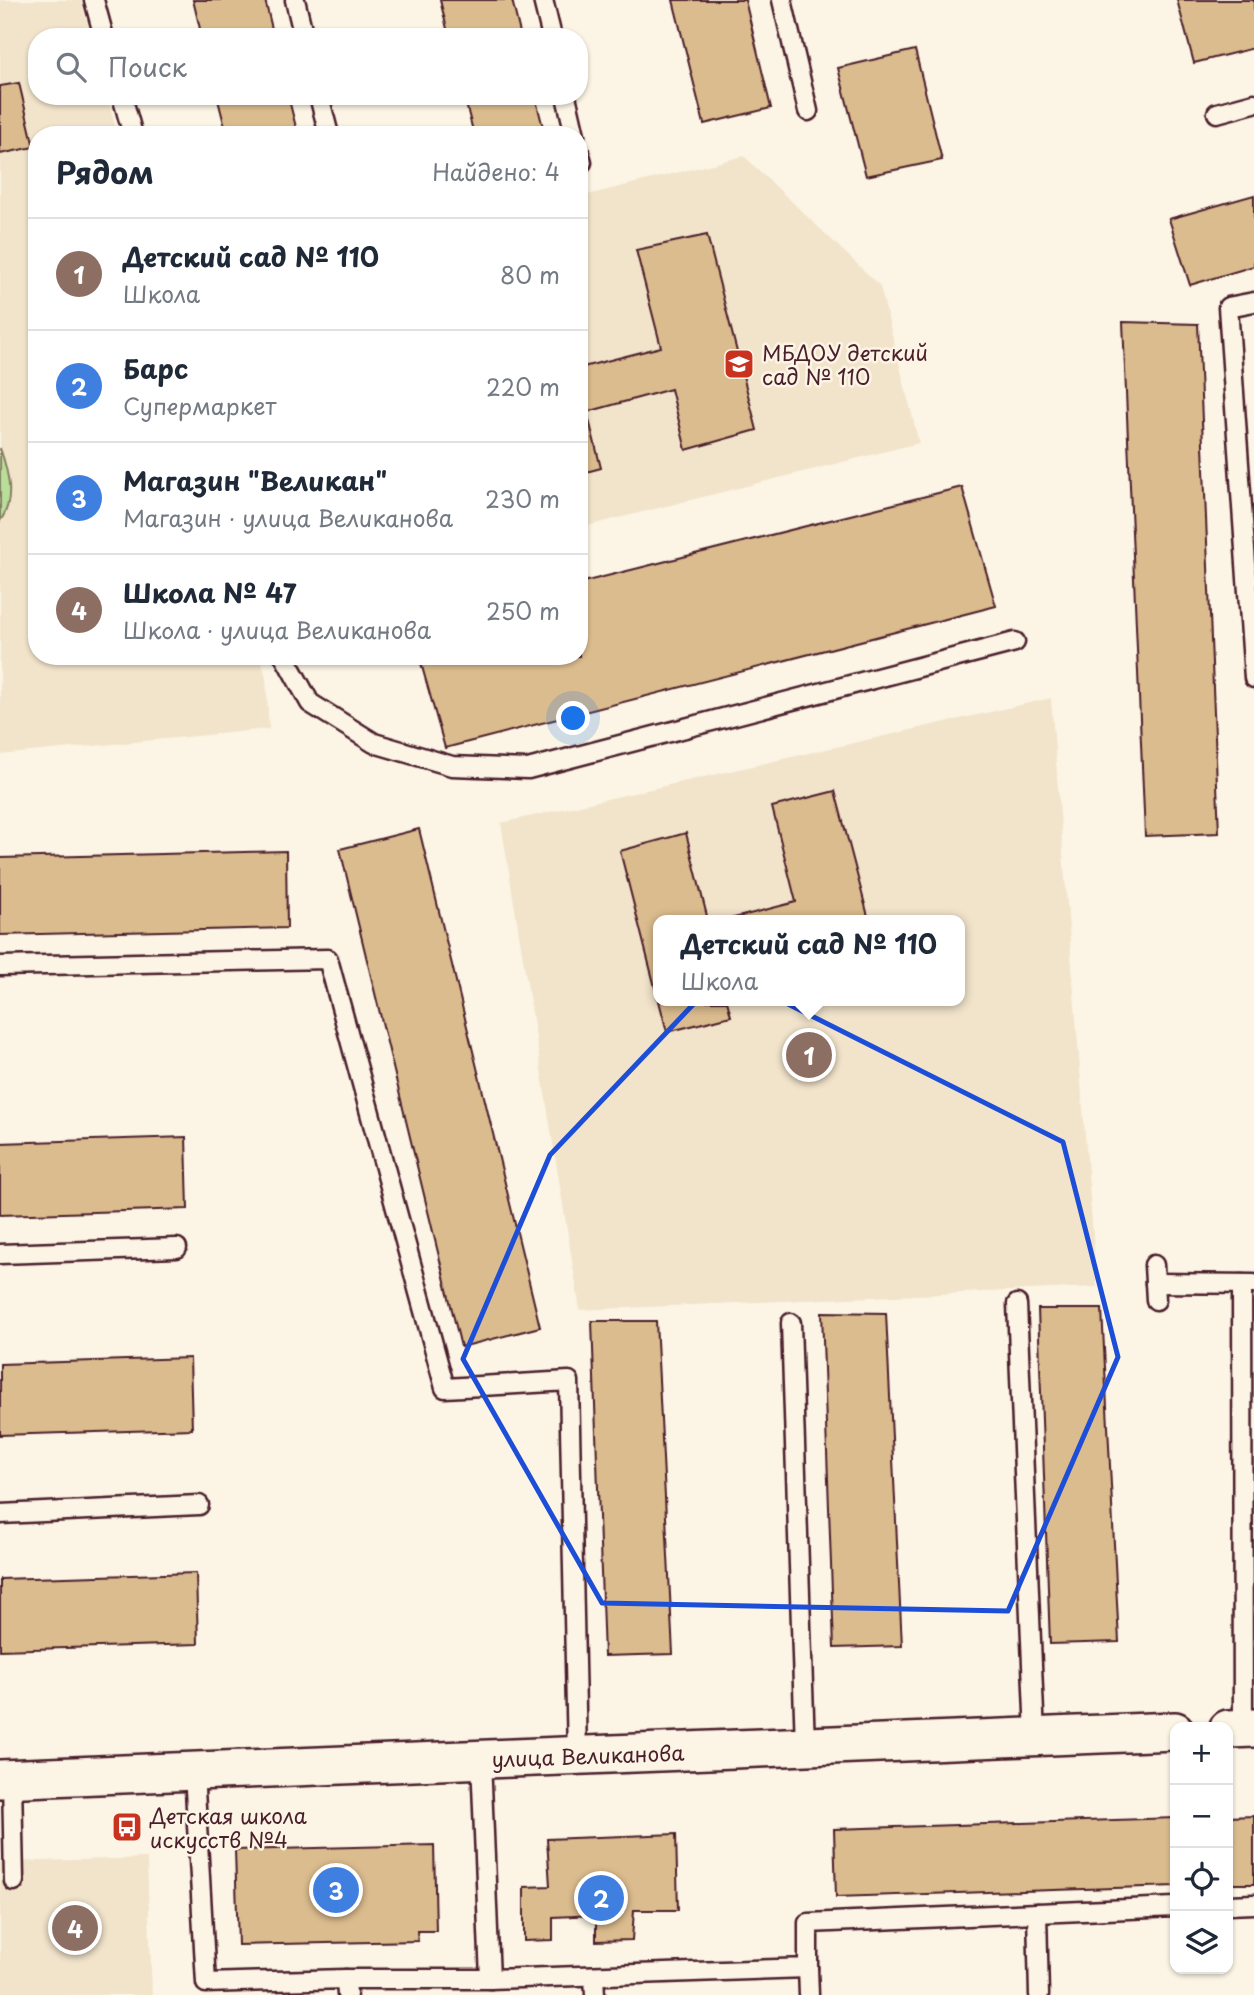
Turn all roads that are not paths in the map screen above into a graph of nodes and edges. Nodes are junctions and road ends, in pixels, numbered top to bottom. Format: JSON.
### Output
{"nodes":[{"id":1,"x":94,"y":0,"type":"edge"},
{"id":2,"x":295,"y":0,"type":"edge"},
{"id":3,"x":543,"y":0,"type":"edge"},
{"id":4,"x":782,"y":0,"type":"edge"},
{"id":5,"x":102,"y":28,"type":"edge"},
{"id":6,"x":302,"y":28,"type":"edge"},
{"id":7,"x":550,"y":28,"type":"edge"},
{"id":8,"x":1254,"y":103,"type":"edge"},
{"id":9,"x":124,"y":105,"type":"edge"},
{"id":10,"x":321,"y":105,"type":"edge"},
{"id":11,"x":568,"y":105,"type":"edge"},
{"id":12,"x":808,"y":111,"type":"dead end"},
{"id":13,"x":1217,"y":113,"type":"dead end"},
{"id":14,"x":129,"y":126,"type":"edge"},
{"id":15,"x":327,"y":126,"type":"edge"},
{"id":16,"x":573,"y":126,"type":"edge"},
{"id":17,"x":1254,"y":302,"type":"edge"},
{"id":18,"x":1015,"y":642,"type":"dead end"},
{"id":19,"x":289,"y":665,"type":"edge"},
{"id":20,"x":1254,"y":678,"type":"edge"},
{"id":21,"x":0,"y":966,"type":"edge"},
{"id":22,"x":177,"y":1248,"type":"dead end"},
{"id":23,"x":0,"y":1254,"type":"edge"},
{"id":24,"x":1155,"y":1283,"type":"dead end"},
{"id":25,"x":1248,"y":1284,"type":"edge"},
{"id":26,"x":1017,"y":1304,"type":"dead end"},
{"id":27,"x":791,"y":1323,"type":"dead end"},
{"id":28,"x":199,"y":1505,"type":"dead end"},
{"id":29,"x":0,"y":1514,"type":"edge"},
{"id":30,"x":1242,"y":1728,"type":"edge"},
{"id":31,"x":1170,"y":1731,"type":"edge"},
{"id":32,"x":1035,"y":1737,"type":"junction"},
{"id":33,"x":805,"y":1746,"type":"junction"},
{"id":34,"x":577,"y":1756,"type":"junction"},
{"id":35,"x":481,"y":1760,"type":"junction"},
{"id":36,"x":194,"y":1772,"type":"junction"},
{"id":37,"x":6,"y":1779,"type":"edge"},
{"id":38,"x":14,"y":1881,"type":"dead end"},
{"id":39,"x":1254,"y":1904,"type":"edge"},
{"id":40,"x":1233,"y":1905,"type":"edge"},
{"id":41,"x":1170,"y":1907,"type":"edge"},
{"id":42,"x":1037,"y":1913,"type":"junction"},
{"id":43,"x":808,"y":1968,"type":"junction"},
{"id":44,"x":594,"y":1976,"type":"junction"},
{"id":45,"x":490,"y":1979,"type":"junction"},
{"id":46,"x":347,"y":1987,"type":"edge"},
{"id":47,"x":595,"y":1995,"type":"edge"},
{"id":48,"x":809,"y":1995,"type":"edge"},
{"id":49,"x":1039,"y":1995,"type":"edge"}],
"edges":[{"from":1,"to":5,"type":"lane"},
{"from":2,"to":6,"type":"lane"},
{"from":3,"to":7,"type":"lane"},
{"from":4,"to":12,"type":"lane"},
{"from":8,"to":13,"type":"lane"},
{"from":9,"to":14,"type":"lane"},
{"from":10,"to":15,"type":"lane"},
{"from":11,"to":16,"type":"lane"},
{"from":17,"to":20,"type":"lane"},
{"from":18,"to":19,"type":"lane"},
{"from":21,"to":34,"type":"lane"},
{"from":22,"to":23,"type":"lane"},
{"from":24,"to":25,"type":"lane"},
{"from":25,"to":30,"type":"lane"},
{"from":26,"to":32,"type":"lane"},
{"from":27,"to":33,"type":"lane"},
{"from":28,"to":29,"type":"lane"},
{"from":31,"to":32,"type":"street","name":"улица Великанова"},
{"from":32,"to":33,"type":"street","name":"улица Великанова"},
{"from":33,"to":34,"type":"street","name":"улица Великанова"},
{"from":34,"to":35,"type":"street","name":"улица Великанова"},
{"from":35,"to":36,"type":"street","name":"улица Великанова"},
{"from":35,"to":45,"type":"lane"},
{"from":36,"to":37,"type":"street","name":"улица Великанова"},
{"from":36,"to":46,"type":"lane"},
{"from":37,"to":38,"type":"lane"},
{"from":39,"to":40,"type":"lane"},
{"from":41,"to":42,"type":"lane"},
{"from":42,"to":43,"type":"lane"},
{"from":42,"to":49,"type":"lane"},
{"from":43,"to":44,"type":"lane"},
{"from":43,"to":48,"type":"lane"},
{"from":44,"to":45,"type":"lane"},
{"from":44,"to":47,"type":"lane"},
{"from":45,"to":46,"type":"lane"}]}
